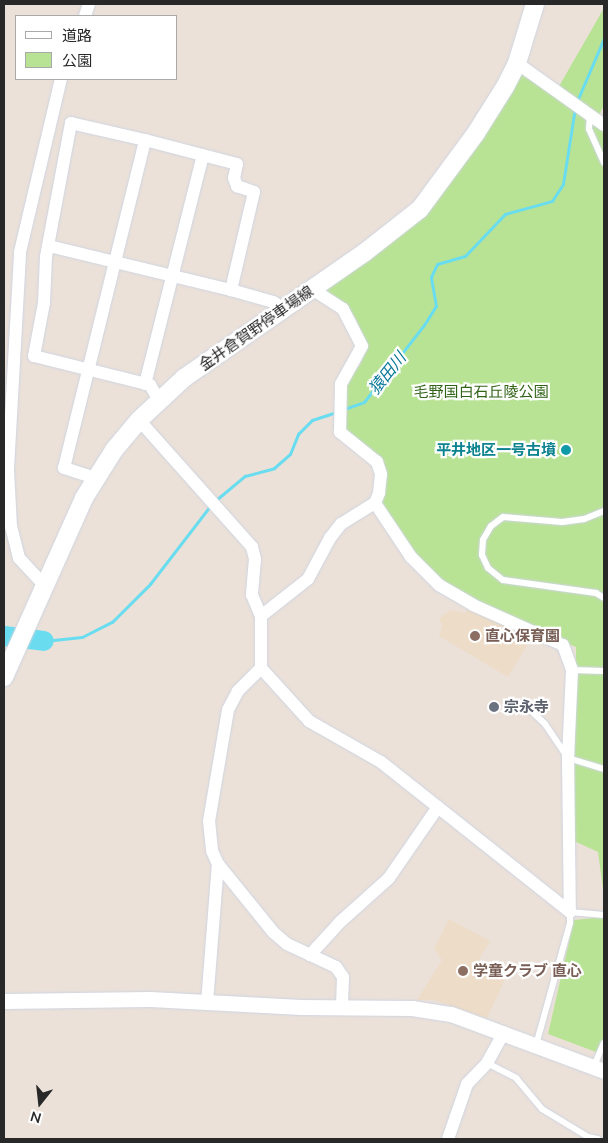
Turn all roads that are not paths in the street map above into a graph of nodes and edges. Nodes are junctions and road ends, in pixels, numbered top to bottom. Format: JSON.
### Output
{"nodes":[{"id":1,"x":535,"y":4,"type":"edge"},
{"id":2,"x":518,"y":63,"type":"junction"},
{"id":3,"x":61,"y":80,"type":"edge"},
{"id":4,"x":588,"y":111,"type":"junction"},
{"id":5,"x":604,"y":125,"type":"edge"},
{"id":6,"x":145,"y":140,"type":"junction"},
{"id":7,"x":203,"y":155,"type":"junction"},
{"id":8,"x":604,"y":163,"type":"edge"},
{"id":9,"x":49,"y":246,"type":"junction"},
{"id":10,"x":115,"y":262,"type":"junction"},
{"id":11,"x":172,"y":276,"type":"junction"},
{"id":12,"x":312,"y":289,"type":"junction"},
{"id":13,"x":231,"y":290,"type":"junction"},
{"id":14,"x":283,"y":308,"type":"junction"},
{"id":15,"x":88,"y":370,"type":"junction"},
{"id":16,"x":145,"y":384,"type":"junction"},
{"id":17,"x":159,"y":400,"type":"junction"},
{"id":18,"x":139,"y":420,"type":"junction"},
{"id":19,"x":95,"y":478,"type":"junction"},
{"id":20,"x":375,"y":503,"type":"junction"},
{"id":21,"x":604,"y":511,"type":"edge"},
{"id":22,"x":45,"y":586,"type":"junction"},
{"id":23,"x":604,"y":598,"type":"edge"},
{"id":24,"x":261,"y":616,"type":"junction"},
{"id":25,"x":261,"y":668,"type":"junction"},
{"id":26,"x":572,"y":670,"type":"junction"},
{"id":27,"x":604,"y":671,"type":"edge"},
{"id":28,"x":4,"y":677,"type":"edge"},
{"id":29,"x":528,"y":708,"type":"dead end"},
{"id":30,"x":568,"y":758,"type":"junction"},
{"id":31,"x":604,"y":769,"type":"edge"},
{"id":32,"x":438,"y":807,"type":"junction"},
{"id":33,"x":218,"y":864,"type":"junction"},
{"id":34,"x":570,"y":912,"type":"junction"},
{"id":35,"x":604,"y":915,"type":"edge"},
{"id":36,"x":310,"y":955,"type":"junction"},
{"id":37,"x":4,"y":1000,"type":"edge"},
{"id":38,"x":207,"y":1003,"type":"junction"},
{"id":39,"x":342,"y":1007,"type":"junction"},
{"id":40,"x":504,"y":1032,"type":"junction"},
{"id":41,"x":604,"y":1043,"type":"edge"},
{"id":42,"x":536,"y":1045,"type":"junction"},
{"id":43,"x":487,"y":1062,"type":"junction"},
{"id":44,"x":599,"y":1069,"type":"edge"},
{"id":45,"x":448,"y":1139,"type":"edge"},
{"id":46,"x":598,"y":1139,"type":"edge"}],
"edges":[{"from":1,"to":2,"type":"main road","name":"金井倉賀野停車場線"},
{"from":2,"to":4,"type":"street"},
{"from":2,"to":12,"type":"main road","name":"金井倉賀野停車場線"},
{"from":3,"to":22,"type":"street"},
{"from":4,"to":5,"type":"street"},
{"from":4,"to":8,"type":"lane"},
{"from":6,"to":7,"type":"street"},
{"from":6,"to":9,"type":"street"},
{"from":6,"to":10,"type":"street"},
{"from":7,"to":11,"type":"street"},
{"from":7,"to":13,"type":"street"},
{"from":9,"to":10,"type":"street"},
{"from":9,"to":15,"type":"street"},
{"from":10,"to":11,"type":"street"},
{"from":10,"to":15,"type":"street"},
{"from":11,"to":13,"type":"street"},
{"from":11,"to":16,"type":"street"},
{"from":12,"to":14,"type":"main road","name":"金井倉賀野停車場線"},
{"from":12,"to":20,"type":"street"},
{"from":13,"to":14,"type":"street"},
{"from":14,"to":17,"type":"main road","name":"金井倉賀野停車場線"},
{"from":15,"to":16,"type":"street"},
{"from":15,"to":19,"type":"street"},
{"from":16,"to":17,"type":"street"},
{"from":17,"to":18,"type":"main road","name":"金井倉賀野停車場線"},
{"from":18,"to":19,"type":"main road","name":"金井倉賀野停車場線"},
{"from":18,"to":24,"type":"street"},
{"from":19,"to":22,"type":"main road","name":"金井倉賀野停車場線"},
{"from":20,"to":24,"type":"street"},
{"from":20,"to":26,"type":"street"},
{"from":21,"to":23,"type":"lane"},
{"from":22,"to":28,"type":"main road","name":"金井倉賀野停車場線"},
{"from":24,"to":25,"type":"street"},
{"from":25,"to":32,"type":"street"},
{"from":25,"to":33,"type":"street"},
{"from":26,"to":27,"type":"lane"},
{"from":26,"to":30,"type":"street"},
{"from":29,"to":30,"type":"lane"},
{"from":30,"to":31,"type":"lane"},
{"from":30,"to":34,"type":"street"},
{"from":32,"to":34,"type":"street"},
{"from":32,"to":36,"type":"street"},
{"from":33,"to":36,"type":"street"},
{"from":33,"to":38,"type":"street"},
{"from":34,"to":35,"type":"lane"},
{"from":34,"to":42,"type":"lane"},
{"from":36,"to":39,"type":"street"},
{"from":37,"to":38,"type":"street"},
{"from":38,"to":39,"type":"street"},
{"from":39,"to":40,"type":"street"},
{"from":40,"to":42,"type":"street"},
{"from":40,"to":43,"type":"street"},
{"from":41,"to":44,"type":"lane"},
{"from":42,"to":44,"type":"street"},
{"from":43,"to":45,"type":"street"},
{"from":43,"to":46,"type":"lane"}]}
